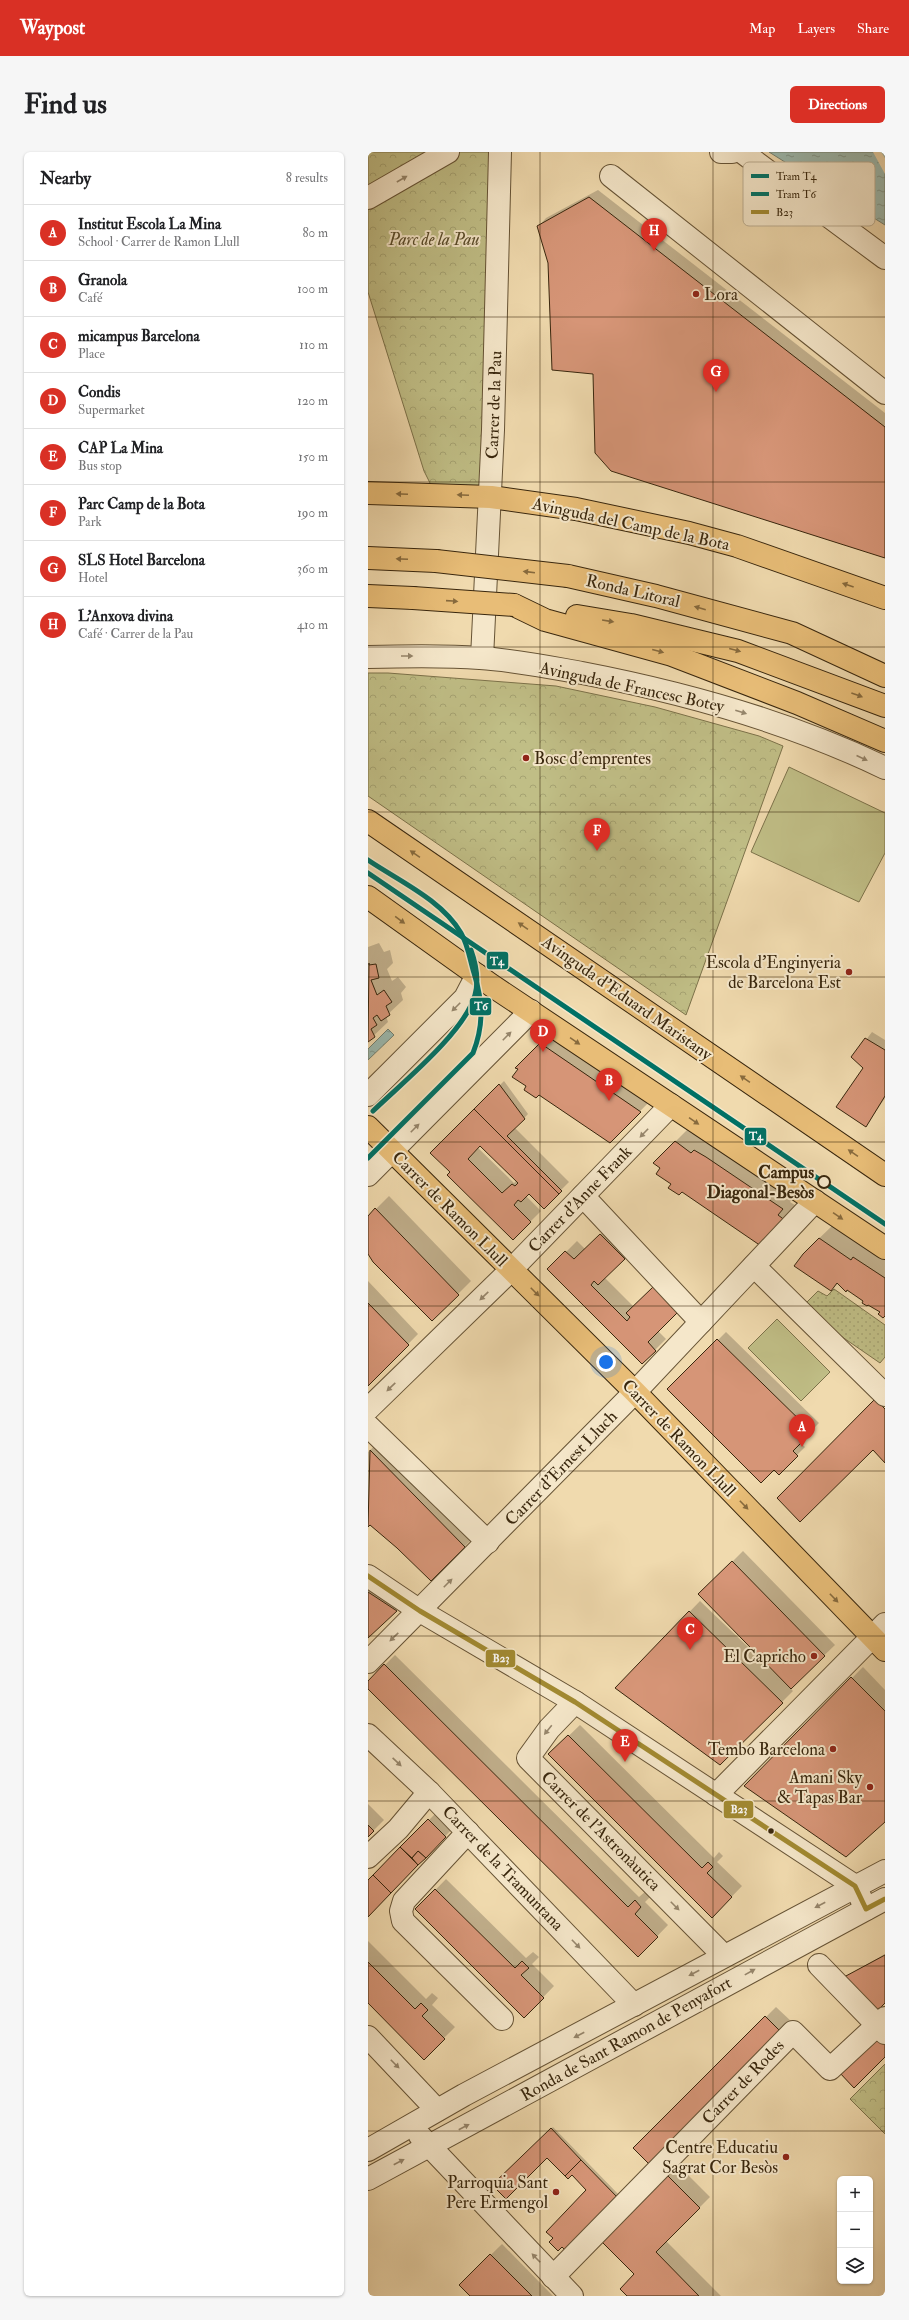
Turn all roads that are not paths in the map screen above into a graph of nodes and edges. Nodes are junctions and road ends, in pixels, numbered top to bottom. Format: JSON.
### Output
{"nodes":[{"id":1,"x":448,"y":152,"type":"edge"},
{"id":2,"x":500,"y":152,"type":"edge"},
{"id":3,"x":721,"y":152,"type":"edge"},
{"id":4,"x":732,"y":152,"type":"edge"},
{"id":5,"x":742,"y":152,"type":"edge"},
{"id":6,"x":755,"y":162,"type":"edge"},
{"id":7,"x":611,"y":176,"type":"dead end"},
{"id":8,"x":368,"y":198,"type":"edge"},
{"id":9,"x":842,"y":226,"type":"edge"},
{"id":10,"x":885,"y":258,"type":"edge"},
{"id":11,"x":885,"y":393,"type":"edge"},
{"id":12,"x":368,"y":493,"type":"edge"},
{"id":13,"x":491,"y":497,"type":"junction"},
{"id":14,"x":368,"y":558,"type":"edge"},
{"id":15,"x":368,"y":596,"type":"edge"},
{"id":16,"x":885,"y":598,"type":"edge"},
{"id":17,"x":514,"y":606,"type":"junction"},
{"id":18,"x":792,"y":633,"type":"junction"},
{"id":19,"x":368,"y":657,"type":"edge"},
{"id":20,"x":482,"y":658,"type":"junction"},
{"id":21,"x":885,"y":660,"type":"edge"},
{"id":22,"x":885,"y":676,"type":"edge"},
{"id":23,"x":885,"y":706,"type":"edge"},
{"id":24,"x":882,"y":739,"type":"edge"},
{"id":25,"x":885,"y":768,"type":"edge"},
{"id":26,"x":368,"y":822,"type":"edge"},
{"id":27,"x":368,"y":897,"type":"edge"},
{"id":28,"x":477,"y":975,"type":"junction"},
{"id":29,"x":531,"y":1011,"type":"junction"},
{"id":30,"x":368,"y":1095,"type":"edge"},
{"id":31,"x":671,"y":1105,"type":"junction"},
{"id":32,"x":368,"y":1127,"type":"edge"},
{"id":33,"x":392,"y":1151,"type":"junction"},
{"id":34,"x":368,"y":1175,"type":"edge"},
{"id":35,"x":885,"y":1175,"type":"edge"},
{"id":36,"x":583,"y":1196,"type":"junction"},
{"id":37,"x":815,"y":1201,"type":"junction"},
{"id":38,"x":885,"y":1248,"type":"edge"},
{"id":39,"x":754,"y":1266,"type":"junction"},
{"id":40,"x":512,"y":1269,"type":"junction"},
{"id":41,"x":701,"y":1322,"type":"junction"},
{"id":42,"x":635,"y":1392,"type":"junction"},
{"id":43,"x":885,"y":1395,"type":"edge"},
{"id":44,"x":368,"y":1409,"type":"edge"},
{"id":45,"x":368,"y":1426,"type":"edge"},
{"id":46,"x":488,"y":1542,"type":"junction"},
{"id":47,"x":368,"y":1576,"type":"edge"},
{"id":48,"x":420,"y":1611,"type":"junction"},
{"id":49,"x":881,"y":1637,"type":"edge"},
{"id":50,"x":368,"y":1662,"type":"edge"},
{"id":51,"x":575,"y":1702,"type":"junction"},
{"id":52,"x":368,"y":1735,"type":"edge"},
{"id":53,"x":429,"y":1792,"type":"junction"},
{"id":54,"x":716,"y":1795,"type":"junction"},
{"id":55,"x":468,"y":1832,"type":"junction"},
{"id":56,"x":368,"y":1857,"type":"edge"},
{"id":57,"x":885,"y":1871,"type":"edge"},
{"id":58,"x":855,"y":1886,"type":"junction"},
{"id":59,"x":876,"y":1904,"type":"edge"},
{"id":60,"x":724,"y":1956,"type":"junction"},
{"id":61,"x":819,"y":1965,"type":"dead end"},
{"id":62,"x":634,"y":2005,"type":"junction"},
{"id":63,"x":502,"y":2019,"type":"dead end"},
{"id":64,"x":883,"y":2026,"type":"edge"},
{"id":65,"x":368,"y":2037,"type":"edge"},
{"id":66,"x":437,"y":2110,"type":"junction"},
{"id":67,"x":412,"y":2126,"type":"junction"},
{"id":68,"x":429,"y":2146,"type":"junction"},
{"id":69,"x":368,"y":2150,"type":"edge"},
{"id":70,"x":368,"y":2179,"type":"edge"},
{"id":71,"x":554,"y":2277,"type":"junction"},
{"id":72,"x":572,"y":2296,"type":"edge"}],
"edges":[{"from":8,"to":1,"type":"street","one_way":true},
{"from":2,"to":13,"type":"street","name":"Carrer de la Pau"},
{"from":3,"to":4,"type":"street"},
{"from":5,"to":6,"type":"street"},
{"from":7,"to":11,"type":"street"},
{"from":9,"to":10,"type":"street"},
{"from":13,"to":12,"type":"main road","name":"Avinguda del Camp de la Bota","one_way":true},
{"from":16,"to":13,"type":"main road","name":"Avinguda del Camp de la Bota","one_way":true},
{"from":13,"to":20,"type":"street","name":"Carrer de la Pau"},
{"from":18,"to":14,"type":"main road","name":"Ronda Litoral","one_way":true,"bridge":true},
{"from":15,"to":17,"type":"main road","name":"Ronda Litoral","one_way":true,"bridge":true},
{"from":17,"to":23,"type":"main road","name":"Ronda Litoral","one_way":true},
{"from":17,"to":24,"type":"main road","one_way":true},
{"from":18,"to":21,"type":"main road"},
{"from":18,"to":22,"type":"main road","name":"Ronda Litoral"},
{"from":19,"to":20,"type":"street","name":"Avinguda de Francesc Botey","one_way":true},
{"from":20,"to":25,"type":"street","name":"Avinguda de Francesc Botey","one_way":true},
{"from":35,"to":26,"type":"main road","name":"Avinguda d'Eduard Maristany","one_way":true},
{"from":27,"to":28,"type":"main road","one_way":true},
{"from":28,"to":29,"type":"main road"},
{"from":28,"to":30,"type":"street","one_way":true},
{"from":29,"to":31,"type":"main road","one_way":true},
{"from":33,"to":29,"type":"street","one_way":true},
{"from":31,"to":36,"type":"street","name":"Carrer d'Anne Frank","one_way":true},
{"from":31,"to":37,"type":"main road","one_way":true},
{"from":32,"to":33,"type":"main road","name":"Carrer de Ramon Llull"},
{"from":33,"to":34,"type":"street"},
{"from":33,"to":40,"type":"main road","name":"Carrer de Ramon Llull"},
{"from":36,"to":40,"type":"street","name":"Carrer d'Anne Frank"},
{"from":36,"to":41,"type":"street"},
{"from":37,"to":38,"type":"main road","one_way":true},
{"from":37,"to":39,"type":"street","name":"Carrer d'Ernest Lluch"},
{"from":39,"to":41,"type":"street","name":"Carrer d'Ernest Lluch"},
{"from":39,"to":43,"type":"street"},
{"from":40,"to":42,"type":"main road","name":"Carrer de Ramon Llull","one_way":true},
{"from":40,"to":44,"type":"street","name":"Carrer d'Anne Frank","one_way":true},
{"from":41,"to":42,"type":"street","name":"Carrer d'Ernest Lluch"},
{"from":42,"to":46,"type":"street","name":"Carrer d'Ernest Lluch"},
{"from":42,"to":49,"type":"main road","name":"Carrer de Ramon Llull","one_way":true},
{"from":45,"to":46,"type":"street"},
{"from":48,"to":46,"type":"street","name":"Carrer d'Ernest Lluch","one_way":true},
{"from":47,"to":48,"type":"street"},
{"from":48,"to":50,"type":"street","name":"Carrer d'Ernest Lluch","one_way":true},
{"from":48,"to":51,"type":"street"},
{"from":49,"to":54,"type":"street"},
{"from":51,"to":54,"type":"street"},
{"from":51,"to":60,"type":"street","name":"Carrer de l'Astronàutica","one_way":true},
{"from":52,"to":53,"type":"street","name":"Carrer de la Tramuntana","one_way":true},
{"from":53,"to":55,"type":"street","name":"Carrer de la Tramuntana"},
{"from":53,"to":56,"type":"street"},
{"from":54,"to":58,"type":"street"},
{"from":55,"to":62,"type":"street","name":"Carrer de la Tramuntana","one_way":true},
{"from":55,"to":63,"type":"street"},
{"from":57,"to":58,"type":"street","name":"Ronda de Sant Ramon de Penyafort"},
{"from":58,"to":59,"type":"street"},
{"from":58,"to":60,"type":"street","name":"Ronda de Sant Ramon de Penyafort","one_way":true},
{"from":68,"to":59,"type":"street","name":"Ronda de Sant Ramon de Penyafort","one_way":true},
{"from":60,"to":62,"type":"street","name":"Ronda de Sant Ramon de Penyafort","one_way":true},
{"from":61,"to":64,"type":"street"},
{"from":62,"to":66,"type":"street","name":"Ronda de Sant Ramon de Penyafort","one_way":true},
{"from":64,"to":71,"type":"street","name":"Carrer de Rodes"},
{"from":65,"to":66,"type":"street","one_way":true},
{"from":66,"to":67,"type":"street","name":"Ronda de Sant Ramon de Penyafort"},
{"from":67,"to":68,"type":"street"},
{"from":67,"to":69,"type":"street","name":"Ronda de Sant Ramon de Penyafort"},
{"from":70,"to":68,"type":"street","name":"Ronda de Sant Ramon de Penyafort","one_way":true},
{"from":71,"to":68,"type":"street","one_way":true},
{"from":71,"to":72,"type":"street"}]}
